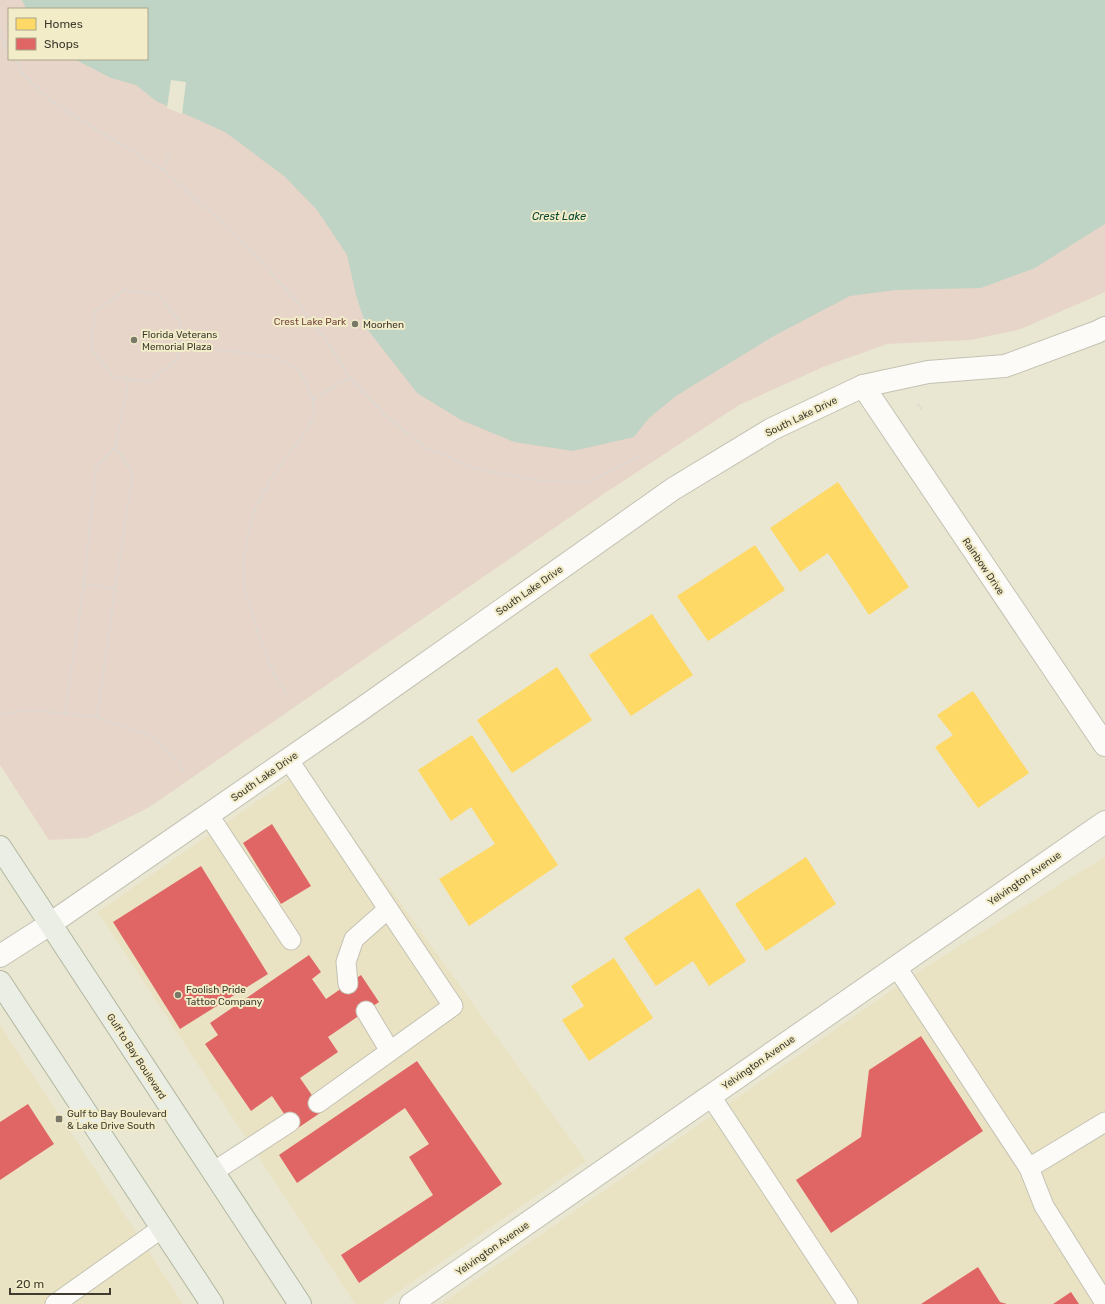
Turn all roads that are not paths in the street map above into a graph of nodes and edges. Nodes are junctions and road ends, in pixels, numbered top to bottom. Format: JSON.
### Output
{"nodes":[{"id":1,"x":1105,"y":328,"type":"edge"},
{"id":2,"x":864,"y":386,"type":"junction"},
{"id":3,"x":1105,"y":745,"type":"edge"},
{"id":4,"x":288,"y":760,"type":"junction"},
{"id":5,"x":208,"y":814,"type":"junction"},
{"id":6,"x":1105,"y":822,"type":"edge"},
{"id":7,"x":0,"y":847,"type":"edge"},
{"id":8,"x":388,"y":909,"type":"junction"},
{"id":9,"x":50,"y":924,"type":"junction"},
{"id":10,"x":291,"y":940,"type":"dead end"},
{"id":11,"x":0,"y":956,"type":"edge"},
{"id":12,"x":896,"y":966,"type":"junction"},
{"id":13,"x":0,"y":982,"type":"edge"},
{"id":14,"x":348,"y":984,"type":"dead end"},
{"id":15,"x":366,"y":1011,"type":"dead end"},
{"id":16,"x":390,"y":1051,"type":"junction"},
{"id":17,"x":710,"y":1095,"type":"junction"},
{"id":18,"x":318,"y":1104,"type":"dead end"},
{"id":19,"x":290,"y":1122,"type":"dead end"},
{"id":20,"x":1105,"y":1122,"type":"edge"},
{"id":21,"x":1029,"y":1168,"type":"junction"},
{"id":22,"x":213,"y":1172,"type":"junction"},
{"id":23,"x":162,"y":1228,"type":"junction"},
{"id":24,"x":1105,"y":1302,"type":"edge"},
{"id":25,"x":54,"y":1304,"type":"edge"},
{"id":26,"x":212,"y":1304,"type":"edge"},
{"id":27,"x":300,"y":1304,"type":"edge"},
{"id":28,"x":411,"y":1304,"type":"edge"},
{"id":29,"x":848,"y":1304,"type":"edge"}],
"edges":[{"from":1,"to":2,"type":"street","name":"South Lake Drive"},
{"from":2,"to":3,"type":"street","name":"Rainbow Drive"},
{"from":2,"to":4,"type":"street","name":"South Lake Drive"},
{"from":4,"to":5,"type":"street","name":"South Lake Drive"},
{"from":4,"to":8,"type":"lane"},
{"from":5,"to":9,"type":"street","name":"South Lake Drive"},
{"from":5,"to":10,"type":"lane"},
{"from":6,"to":12,"type":"street","name":"Yelvington Avenue"},
{"from":7,"to":9,"type":"main road","name":"Gulf to Bay Boulevard"},
{"from":8,"to":14,"type":"lane"},
{"from":8,"to":16,"type":"lane"},
{"from":9,"to":11,"type":"street","name":"South Lake Drive"},
{"from":9,"to":22,"type":"main road","name":"Gulf to Bay Boulevard"},
{"from":12,"to":17,"type":"street","name":"Yelvington Avenue"},
{"from":12,"to":21,"type":"lane"},
{"from":13,"to":23,"type":"main road"},
{"from":15,"to":16,"type":"lane"},
{"from":16,"to":18,"type":"lane"},
{"from":17,"to":28,"type":"street","name":"Yelvington Avenue"},
{"from":17,"to":29,"type":"lane"},
{"from":19,"to":22,"type":"lane"},
{"from":20,"to":21,"type":"lane"},
{"from":21,"to":24,"type":"lane"},
{"from":22,"to":27,"type":"main road","name":"Gulf to Bay Boulevard"},
{"from":23,"to":25,"type":"lane"},
{"from":23,"to":26,"type":"main road"}]}
